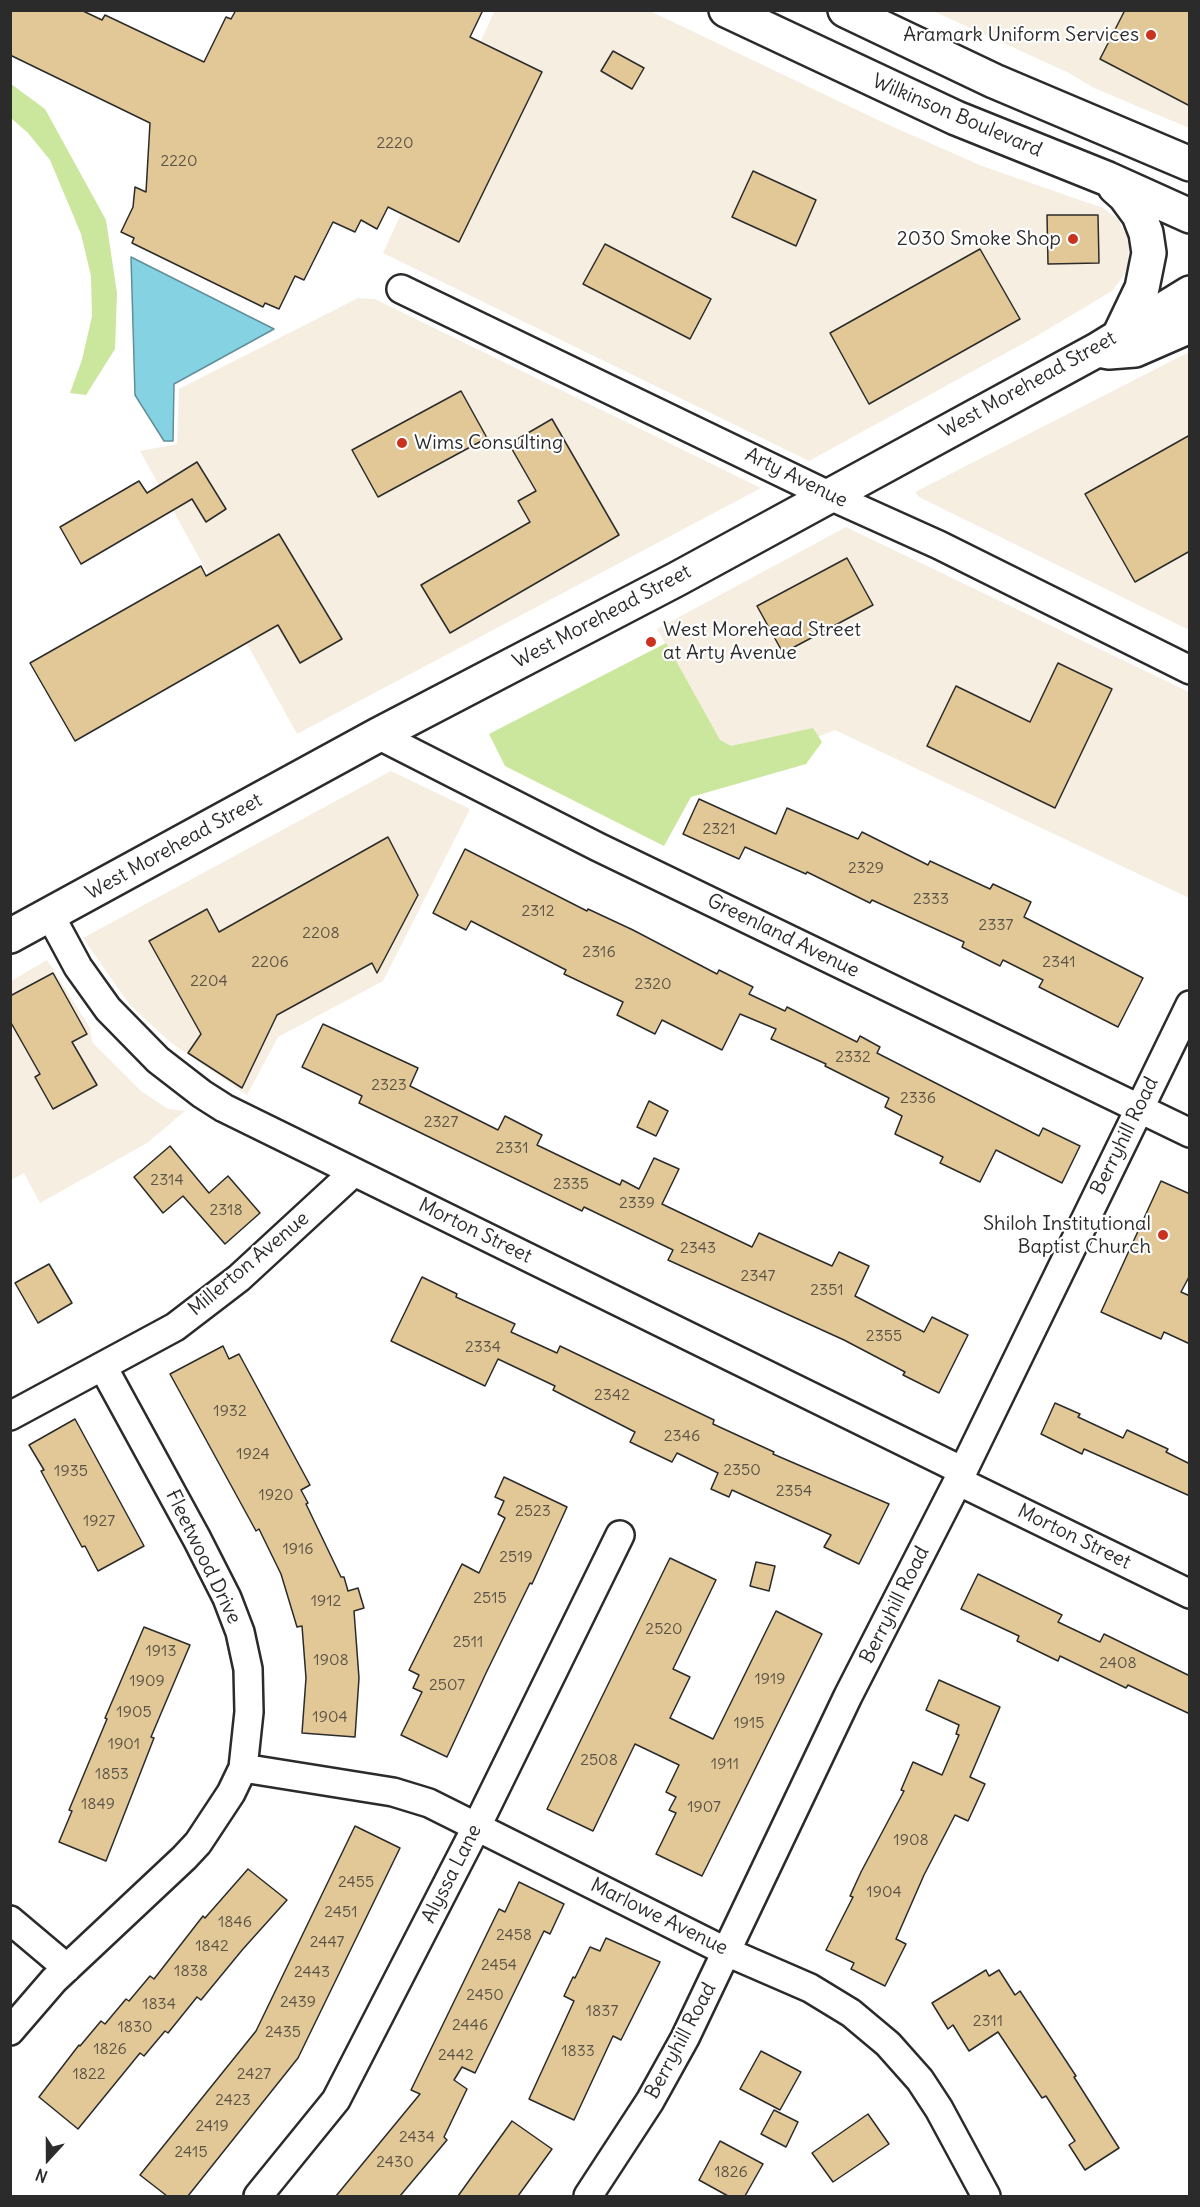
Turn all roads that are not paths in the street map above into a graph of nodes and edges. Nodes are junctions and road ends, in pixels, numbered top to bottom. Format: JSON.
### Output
{"nodes":[{"id":1,"x":726,"y":10,"type":"edge"},
{"id":2,"x":845,"y":10,"type":"edge"},
{"id":3,"x":1190,"y":164,"type":"edge"},
{"id":4,"x":1082,"y":169,"type":"junction"},
{"id":5,"x":1190,"y":216,"type":"edge"},
{"id":6,"x":401,"y":289,"type":"dead end"},
{"id":7,"x":1190,"y":293,"type":"edge"},
{"id":8,"x":1190,"y":326,"type":"edge"},
{"id":9,"x":1108,"y":342,"type":"junction"},
{"id":10,"x":828,"y":495,"type":"junction"},
{"id":11,"x":1190,"y":670,"type":"edge"},
{"id":12,"x":378,"y":735,"type":"junction"},
{"id":13,"x":50,"y":915,"type":"junction"},
{"id":14,"x":10,"y":936,"type":"edge"},
{"id":15,"x":1190,"y":1005,"type":"edge"},
{"id":16,"x":1138,"y":1108,"type":"junction"},
{"id":17,"x":1190,"y":1133,"type":"edge"},
{"id":18,"x":354,"y":1172,"type":"junction"},
{"id":19,"x":103,"y":1367,"type":"junction"},
{"id":20,"x":10,"y":1416,"type":"edge"},
{"id":21,"x":960,"y":1476,"type":"junction"},
{"id":22,"x":620,"y":1535,"type":"dead end"},
{"id":23,"x":1190,"y":1593,"type":"edge"},
{"id":24,"x":243,"y":1768,"type":"junction"},
{"id":25,"x":477,"y":1826,"type":"junction"},
{"id":26,"x":10,"y":1920,"type":"edge"},
{"id":27,"x":727,"y":1952,"type":"junction"},
{"id":28,"x":67,"y":1968,"type":"junction"},
{"id":29,"x":10,"y":2031,"type":"edge"},
{"id":30,"x":258,"y":2196,"type":"edge"},
{"id":31,"x":588,"y":2196,"type":"edge"},
{"id":32,"x":986,"y":2196,"type":"edge"}],
"edges":[{"from":1,"to":4,"type":"main road","name":"Wilkinson Boulevard"},
{"from":2,"to":3,"type":"main road"},
{"from":4,"to":5,"type":"main road","name":"Wilkinson Boulevard"},
{"from":4,"to":9,"type":"main road"},
{"from":6,"to":10,"type":"street","name":"Arty Avenue"},
{"from":7,"to":9,"type":"main road","name":"West Morehead Street"},
{"from":8,"to":9,"type":"main road"},
{"from":9,"to":10,"type":"main road","name":"West Morehead Street"},
{"from":10,"to":11,"type":"street","name":"Arty Avenue"},
{"from":10,"to":12,"type":"main road","name":"West Morehead Street"},
{"from":12,"to":13,"type":"main road","name":"West Morehead Street"},
{"from":12,"to":16,"type":"street","name":"Greenland Avenue"},
{"from":13,"to":14,"type":"main road","name":"West Morehead Street"},
{"from":13,"to":18,"type":"street","name":"Morton Street"},
{"from":15,"to":16,"type":"street","name":"Berryhill Road"},
{"from":16,"to":17,"type":"street","name":"Greenland Avenue"},
{"from":16,"to":21,"type":"street","name":"Berryhill Road"},
{"from":18,"to":19,"type":"street","name":"Millerton Avenue"},
{"from":18,"to":21,"type":"street","name":"Morton Street"},
{"from":19,"to":20,"type":"street","name":"Millerton Avenue"},
{"from":19,"to":24,"type":"street","name":"Fleetwood Drive"},
{"from":21,"to":23,"type":"street","name":"Morton Street"},
{"from":21,"to":27,"type":"street","name":"Berryhill Road"},
{"from":22,"to":25,"type":"street","name":"Alyssa Lane"},
{"from":24,"to":25,"type":"street","name":"Marlowe Avenue"},
{"from":24,"to":28,"type":"street","name":"Fleetwood Drive"},
{"from":25,"to":27,"type":"street","name":"Marlowe Avenue"},
{"from":25,"to":30,"type":"street","name":"Alyssa Lane"},
{"from":26,"to":28,"type":"street"},
{"from":27,"to":31,"type":"street","name":"Berryhill Road"},
{"from":27,"to":32,"type":"street","name":"Marlowe Avenue"},
{"from":28,"to":29,"type":"street","name":"Fleetwood Drive"}]}
